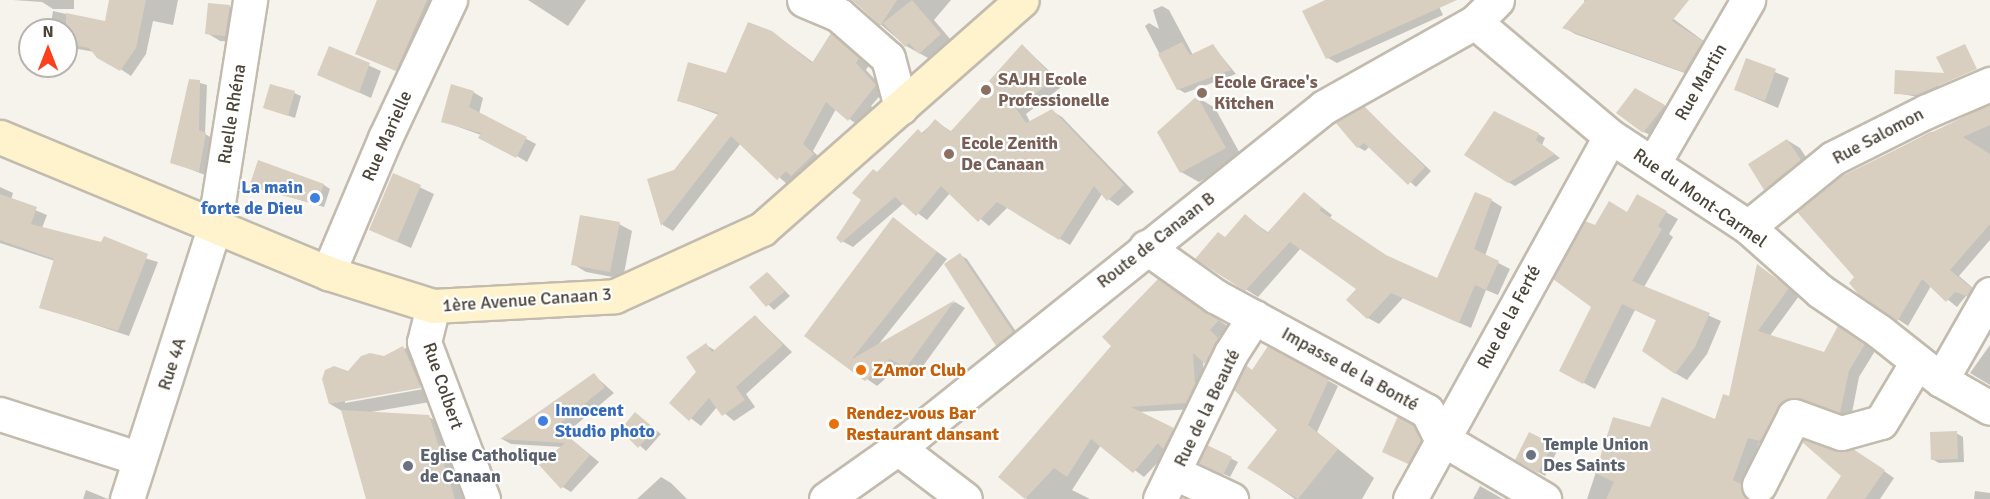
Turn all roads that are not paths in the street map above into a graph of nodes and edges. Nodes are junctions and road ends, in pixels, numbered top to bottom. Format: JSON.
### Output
{"nodes":[{"id":1,"x":250,"y":0,"type":"edge"},
{"id":2,"x":450,"y":0,"type":"edge"},
{"id":3,"x":804,"y":0,"type":"edge"},
{"id":4,"x":1022,"y":0,"type":"edge"},
{"id":5,"x":1748,"y":0,"type":"edge"},
{"id":6,"x":1486,"y":11,"type":"edge"},
{"id":7,"x":1990,"y":84,"type":"edge"},
{"id":8,"x":901,"y":107,"type":"junction"},
{"id":9,"x":1610,"y":136,"type":"junction"},
{"id":10,"x":0,"y":137,"type":"edge"},
{"id":11,"x":1653,"y":164,"type":"junction"},
{"id":12,"x":1748,"y":227,"type":"junction"},
{"id":13,"x":214,"y":228,"type":"junction"},
{"id":14,"x":1146,"y":247,"type":"junction"},
{"id":15,"x":328,"y":273,"type":"junction"},
{"id":16,"x":1990,"y":294,"type":"edge"},
{"id":17,"x":433,"y":306,"type":"junction"},
{"id":18,"x":1254,"y":317,"type":"junction"},
{"id":19,"x":1929,"y":371,"type":"junction"},
{"id":20,"x":1990,"y":408,"type":"edge"},
{"id":21,"x":0,"y":414,"type":"edge"},
{"id":22,"x":1441,"y":438,"type":"junction"},
{"id":23,"x":898,"y":448,"type":"junction"},
{"id":24,"x":138,"y":458,"type":"junction"},
{"id":25,"x":1759,"y":485,"type":"dead end"},
{"id":26,"x":1168,"y":486,"type":"edge"},
{"id":27,"x":127,"y":499,"type":"edge"},
{"id":28,"x":483,"y":499,"type":"edge"},
{"id":29,"x":826,"y":499,"type":"edge"},
{"id":30,"x":965,"y":499,"type":"edge"},
{"id":31,"x":1231,"y":499,"type":"edge"},
{"id":32,"x":1410,"y":499,"type":"edge"},
{"id":33,"x":1544,"y":499,"type":"edge"}],
"edges":[{"from":1,"to":13,"type":"street","name":"Ruelle Rhéna"},
{"from":2,"to":15,"type":"street","name":"Rue Marielle"},
{"from":3,"to":8,"type":"street"},
{"from":4,"to":8,"type":"main road","name":"1ère Avenue Canaan 3"},
{"from":5,"to":11,"type":"street","name":"Rue Martin"},
{"from":6,"to":9,"type":"street","name":"Rue du Mont-Carmel"},
{"from":6,"to":14,"type":"street","name":"Route de Canaan B"},
{"from":7,"to":12,"type":"street","name":"Rue Salomon"},
{"from":8,"to":17,"type":"main road","name":"1ère Avenue Canaan 3"},
{"from":9,"to":11,"type":"street","name":"Rue du Mont-Carmel"},
{"from":9,"to":22,"type":"street","name":"Rue de la Ferté"},
{"from":10,"to":13,"type":"main road","name":"1ère Avenue Canaan 3"},
{"from":11,"to":12,"type":"street","name":"Rue du Mont-Carmel"},
{"from":12,"to":19,"type":"street","name":"Rue du Mont-Carmel"},
{"from":13,"to":15,"type":"main road","name":"1ère Avenue Canaan 3"},
{"from":13,"to":24,"type":"street","name":"Rue 4A"},
{"from":14,"to":18,"type":"street","name":"Impasse de la Bonté"},
{"from":14,"to":23,"type":"street","name":"Route de Canaan B"},
{"from":15,"to":17,"type":"main road","name":"1ère Avenue Canaan 3"},
{"from":16,"to":19,"type":"street"},
{"from":17,"to":28,"type":"street","name":"Rue Colbert"},
{"from":18,"to":22,"type":"street","name":"Impasse de la Bonté"},
{"from":18,"to":26,"type":"street","name":"Rue de la Beauté"},
{"from":19,"to":20,"type":"street","name":"Rue du Mont-Carmel"},
{"from":19,"to":25,"type":"street"},
{"from":21,"to":24,"type":"street"},
{"from":22,"to":32,"type":"street","name":"Rue de la Ferté"},
{"from":22,"to":33,"type":"street"},
{"from":23,"to":29,"type":"street","name":"Route de Canaan B"},
{"from":23,"to":30,"type":"street"},
{"from":24,"to":27,"type":"street","name":"Rue 4A"},
{"from":26,"to":31,"type":"street"}]}
